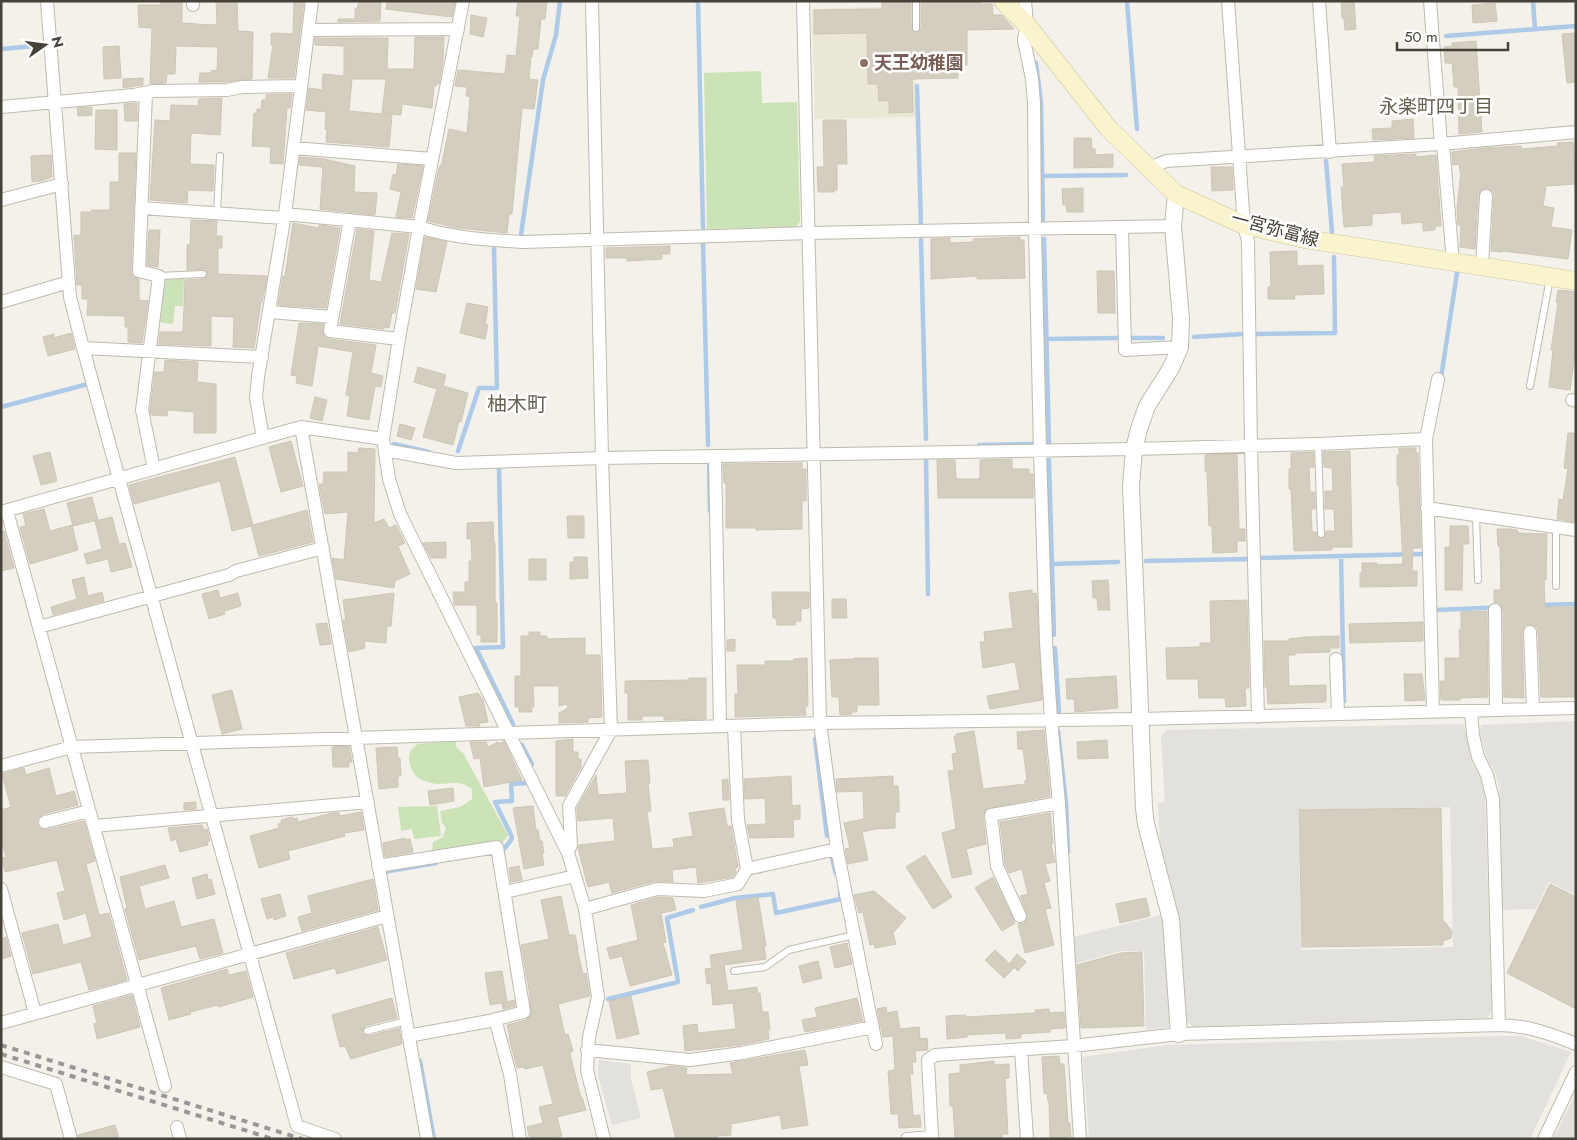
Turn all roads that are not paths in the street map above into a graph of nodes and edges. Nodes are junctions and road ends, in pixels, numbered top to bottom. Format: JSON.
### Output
{"nodes":[{"id":1,"x":47,"y":1,"type":"edge"},
{"id":2,"x":312,"y":1,"type":"edge"},
{"id":3,"x":463,"y":1,"type":"edge"},
{"id":4,"x":592,"y":1,"type":"edge"},
{"id":5,"x":803,"y":1,"type":"edge"},
{"id":6,"x":916,"y":1,"type":"edge"},
{"id":7,"x":1003,"y":1,"type":"edge"},
{"id":8,"x":1025,"y":1,"type":"edge"},
{"id":9,"x":1228,"y":1,"type":"edge"},
{"id":10,"x":1319,"y":1,"type":"edge"},
{"id":11,"x":1430,"y":1,"type":"edge"},
{"id":12,"x":1027,"y":25,"type":"junction"},
{"id":13,"x":916,"y":28,"type":"dead end"},
{"id":14,"x":458,"y":29,"type":"junction"},
{"id":15,"x":310,"y":30,"type":"junction"},
{"id":16,"x":301,"y":86,"type":"junction"},
{"id":17,"x":146,"y":93,"type":"junction"},
{"id":18,"x":56,"y":102,"type":"junction"},
{"id":19,"x":1,"y":107,"type":"edge"},
{"id":20,"x":1576,"y":132,"type":"edge"},
{"id":21,"x":1442,"y":144,"type":"junction"},
{"id":22,"x":293,"y":148,"type":"junction"},
{"id":23,"x":1330,"y":152,"type":"junction"},
{"id":24,"x":220,"y":156,"type":"dead end"},
{"id":25,"x":1241,"y":157,"type":"junction"},
{"id":26,"x":432,"y":159,"type":"junction"},
{"id":27,"x":1150,"y":168,"type":"junction"},
{"id":28,"x":62,"y":184,"type":"junction"},
{"id":29,"x":1176,"y":194,"type":"junction"},
{"id":30,"x":1486,"y":196,"type":"dead end"},
{"id":31,"x":1,"y":200,"type":"edge"},
{"id":32,"x":141,"y":208,"type":"junction"},
{"id":33,"x":217,"y":213,"type":"junction"},
{"id":34,"x":284,"y":216,"type":"junction"},
{"id":35,"x":350,"y":220,"type":"junction"},
{"id":36,"x":1244,"y":225,"type":"junction"},
{"id":37,"x":1173,"y":226,"type":"junction"},
{"id":38,"x":419,"y":227,"type":"junction"},
{"id":39,"x":1122,"y":227,"type":"junction"},
{"id":40,"x":1035,"y":229,"type":"junction"},
{"id":41,"x":808,"y":233,"type":"junction"},
{"id":42,"x":598,"y":240,"type":"junction"},
{"id":43,"x":1453,"y":262,"type":"junction"},
{"id":44,"x":1482,"y":266,"type":"junction"},
{"id":45,"x":204,"y":274,"type":"dead end"},
{"id":46,"x":159,"y":276,"type":"junction"},
{"id":47,"x":1550,"y":277,"type":"junction"},
{"id":48,"x":1576,"y":281,"type":"edge"},
{"id":49,"x":69,"y":282,"type":"junction"},
{"id":50,"x":1,"y":302,"type":"edge"},
{"id":51,"x":269,"y":312,"type":"junction"},
{"id":52,"x":332,"y":317,"type":"junction"},
{"id":53,"x":398,"y":339,"type":"junction"},
{"id":54,"x":1180,"y":347,"type":"junction"},
{"id":55,"x":83,"y":348,"type":"junction"},
{"id":56,"x":150,"y":352,"type":"junction"},
{"id":57,"x":262,"y":357,"type":"junction"},
{"id":58,"x":1438,"y":379,"type":"dead end"},
{"id":59,"x":1530,"y":386,"type":"dead end"},
{"id":60,"x":301,"y":427,"type":"junction"},
{"id":61,"x":263,"y":438,"type":"junction"},
{"id":62,"x":1426,"y":439,"type":"junction"},
{"id":63,"x":384,"y":444,"type":"junction"},
{"id":64,"x":1318,"y":444,"type":"junction"},
{"id":65,"x":1251,"y":446,"type":"junction"},
{"id":66,"x":1134,"y":450,"type":"junction"},
{"id":67,"x":1040,"y":451,"type":"junction"},
{"id":68,"x":814,"y":454,"type":"junction"},
{"id":69,"x":714,"y":456,"type":"junction"},
{"id":70,"x":602,"y":458,"type":"junction"},
{"id":71,"x":154,"y":470,"type":"junction"},
{"id":72,"x":120,"y":480,"type":"junction"},
{"id":73,"x":1427,"y":508,"type":"junction"},
{"id":74,"x":4,"y":511,"type":"edge"},
{"id":75,"x":1476,"y":515,"type":"junction"},
{"id":76,"x":1556,"y":527,"type":"junction"},
{"id":77,"x":1576,"y":530,"type":"edge"},
{"id":78,"x":1320,"y":534,"type":"dead end"},
{"id":79,"x":323,"y":548,"type":"junction"},
{"id":80,"x":1478,"y":580,"type":"dead end"},
{"id":81,"x":1556,"y":586,"type":"dead end"},
{"id":82,"x":152,"y":597,"type":"junction"},
{"id":83,"x":1494,"y":610,"type":"dead end"},
{"id":84,"x":39,"y":627,"type":"junction"},
{"id":85,"x":1530,"y":632,"type":"dead end"},
{"id":86,"x":1336,"y":659,"type":"dead end"},
{"id":87,"x":1576,"y":708,"type":"edge"},
{"id":88,"x":1532,"y":709,"type":"junction"},
{"id":89,"x":1496,"y":710,"type":"junction"},
{"id":90,"x":1471,"y":711,"type":"junction"},
{"id":91,"x":1433,"y":712,"type":"junction"},
{"id":92,"x":1338,"y":714,"type":"junction"},
{"id":93,"x":1258,"y":716,"type":"junction"},
{"id":94,"x":1051,"y":719,"type":"junction"},
{"id":95,"x":1140,"y":719,"type":"junction"},
{"id":96,"x":820,"y":723,"type":"junction"},
{"id":97,"x":720,"y":726,"type":"junction"},
{"id":98,"x":734,"y":726,"type":"junction"},
{"id":99,"x":611,"y":730,"type":"junction"},
{"id":100,"x":510,"y":733,"type":"junction"},
{"id":101,"x":357,"y":738,"type":"junction"},
{"id":102,"x":192,"y":744,"type":"junction"},
{"id":103,"x":72,"y":747,"type":"junction"},
{"id":104,"x":1,"y":766,"type":"edge"},
{"id":105,"x":368,"y":802,"type":"junction"},
{"id":106,"x":1059,"y":803,"type":"junction"},
{"id":107,"x":89,"y":811,"type":"junction"},
{"id":108,"x":212,"y":817,"type":"junction"},
{"id":109,"x":45,"y":822,"type":"dead end"},
{"id":110,"x":94,"y":826,"type":"junction"},
{"id":111,"x":837,"y":849,"type":"junction"},
{"id":112,"x":568,"y":853,"type":"junction"},
{"id":113,"x":378,"y":866,"type":"junction"},
{"id":114,"x":747,"y":869,"type":"junction"},
{"id":115,"x":575,"y":876,"type":"junction"},
{"id":116,"x":1,"y":889,"type":"edge"},
{"id":117,"x":505,"y":892,"type":"junction"},
{"id":118,"x":585,"y":909,"type":"junction"},
{"id":119,"x":387,"y":916,"type":"junction"},
{"id":120,"x":1020,"y":916,"type":"dead end"},
{"id":121,"x":854,"y":935,"type":"junction"},
{"id":122,"x":249,"y":954,"type":"junction"},
{"id":123,"x":734,"y":971,"type":"dead end"},
{"id":124,"x":138,"y":986,"type":"junction"},
{"id":125,"x":35,"y":1013,"type":"junction"},
{"id":126,"x":495,"y":1019,"type":"junction"},
{"id":127,"x":406,"y":1021,"type":"junction"},
{"id":128,"x":1,"y":1023,"type":"edge"},
{"id":129,"x":1499,"y":1025,"type":"junction"},
{"id":130,"x":873,"y":1027,"type":"junction"},
{"id":131,"x":367,"y":1031,"type":"dead end"},
{"id":132,"x":1179,"y":1034,"type":"junction"},
{"id":133,"x":408,"y":1036,"type":"junction"},
{"id":134,"x":876,"y":1044,"type":"dead end"},
{"id":135,"x":1576,"y":1044,"type":"edge"},
{"id":136,"x":1073,"y":1046,"type":"junction"},
{"id":137,"x":1020,"y":1049,"type":"junction"},
{"id":138,"x":587,"y":1050,"type":"junction"},
{"id":139,"x":1,"y":1067,"type":"edge"},
{"id":140,"x":1576,"y":1072,"type":"edge"},
{"id":141,"x":165,"y":1086,"type":"dead end"},
{"id":142,"x":932,"y":1138,"type":"edge"},
{"id":143,"x":71,"y":1139,"type":"edge"},
{"id":144,"x":335,"y":1139,"type":"edge"},
{"id":145,"x":427,"y":1139,"type":"edge"},
{"id":146,"x":520,"y":1139,"type":"edge"},
{"id":147,"x":604,"y":1139,"type":"edge"},
{"id":148,"x":907,"y":1139,"type":"edge"},
{"id":149,"x":1027,"y":1139,"type":"edge"},
{"id":150,"x":1080,"y":1139,"type":"edge"},
{"id":151,"x":1544,"y":1139,"type":"edge"}],
"edges":[{"from":1,"to":18,"type":"street"},
{"from":2,"to":15,"type":"street"},
{"from":3,"to":14,"type":"street"},
{"from":4,"to":42,"type":"street"},
{"from":5,"to":41,"type":"street"},
{"from":6,"to":13,"type":"lane"},
{"from":7,"to":12,"type":"main road","name":"一宮弥富線"},
{"from":8,"to":12,"type":"street"},
{"from":9,"to":25,"type":"street"},
{"from":10,"to":23,"type":"street"},
{"from":11,"to":21,"type":"street"},
{"from":12,"to":27,"type":"main road","name":"一宮弥富線"},
{"from":12,"to":40,"type":"street"},
{"from":14,"to":15,"type":"street"},
{"from":14,"to":26,"type":"street"},
{"from":15,"to":16,"type":"street"},
{"from":16,"to":17,"type":"street"},
{"from":16,"to":22,"type":"street"},
{"from":17,"to":18,"type":"street"},
{"from":17,"to":32,"type":"street"},
{"from":18,"to":19,"type":"street"},
{"from":18,"to":28,"type":"street"},
{"from":20,"to":21,"type":"street"},
{"from":21,"to":23,"type":"street"},
{"from":21,"to":43,"type":"street"},
{"from":22,"to":26,"type":"street"},
{"from":22,"to":34,"type":"street"},
{"from":23,"to":25,"type":"street"},
{"from":24,"to":33,"type":"lane"},
{"from":25,"to":27,"type":"street"},
{"from":25,"to":36,"type":"street"},
{"from":26,"to":38,"type":"street"},
{"from":27,"to":29,"type":"main road","name":"一宮弥富線"},
{"from":28,"to":31,"type":"street"},
{"from":28,"to":49,"type":"street"},
{"from":29,"to":36,"type":"main road","name":"一宮弥富線"},
{"from":29,"to":37,"type":"street"},
{"from":30,"to":44,"type":"street"},
{"from":32,"to":33,"type":"street"},
{"from":32,"to":46,"type":"street"},
{"from":33,"to":34,"type":"street"},
{"from":34,"to":35,"type":"street"},
{"from":34,"to":51,"type":"street"},
{"from":35,"to":38,"type":"street"},
{"from":35,"to":52,"type":"street"},
{"from":36,"to":43,"type":"main road","name":"一宮弥富線"},
{"from":36,"to":65,"type":"street"},
{"from":37,"to":39,"type":"street"},
{"from":37,"to":54,"type":"street"},
{"from":38,"to":42,"type":"street"},
{"from":38,"to":53,"type":"street"},
{"from":39,"to":40,"type":"street"},
{"from":39,"to":54,"type":"street"},
{"from":40,"to":41,"type":"street"},
{"from":40,"to":67,"type":"street"},
{"from":41,"to":42,"type":"street"},
{"from":41,"to":68,"type":"street"},
{"from":42,"to":70,"type":"street"},
{"from":43,"to":44,"type":"main road","name":"一宮弥富線"},
{"from":44,"to":47,"type":"main road","name":"一宮弥富線"},
{"from":45,"to":46,"type":"lane"},
{"from":46,"to":56,"type":"street"},
{"from":47,"to":48,"type":"main road","name":"一宮弥富線"},
{"from":47,"to":59,"type":"lane"},
{"from":49,"to":50,"type":"street"},
{"from":49,"to":55,"type":"street"},
{"from":51,"to":52,"type":"street"},
{"from":51,"to":57,"type":"street"},
{"from":52,"to":53,"type":"street"},
{"from":53,"to":63,"type":"street"},
{"from":54,"to":66,"type":"street"},
{"from":55,"to":56,"type":"street"},
{"from":55,"to":72,"type":"street"},
{"from":56,"to":57,"type":"street"},
{"from":56,"to":71,"type":"street"},
{"from":57,"to":61,"type":"street"},
{"from":58,"to":62,"type":"street"},
{"from":60,"to":61,"type":"street"},
{"from":60,"to":63,"type":"street"},
{"from":60,"to":79,"type":"street"},
{"from":61,"to":71,"type":"street"},
{"from":62,"to":64,"type":"street"},
{"from":62,"to":73,"type":"street"},
{"from":63,"to":70,"type":"street"},
{"from":63,"to":100,"type":"street"},
{"from":64,"to":65,"type":"street"},
{"from":64,"to":78,"type":"lane"},
{"from":65,"to":66,"type":"street"},
{"from":65,"to":93,"type":"street"},
{"from":66,"to":67,"type":"street"},
{"from":66,"to":95,"type":"street"},
{"from":67,"to":68,"type":"street"},
{"from":67,"to":94,"type":"street"},
{"from":68,"to":69,"type":"street"},
{"from":68,"to":96,"type":"street"},
{"from":69,"to":70,"type":"street"},
{"from":69,"to":97,"type":"street"},
{"from":70,"to":99,"type":"street"},
{"from":71,"to":72,"type":"street"},
{"from":72,"to":74,"type":"street"},
{"from":72,"to":82,"type":"street"},
{"from":73,"to":75,"type":"street"},
{"from":73,"to":91,"type":"street"},
{"from":74,"to":84,"type":"street"},
{"from":75,"to":76,"type":"street"},
{"from":75,"to":80,"type":"lane"},
{"from":76,"to":77,"type":"street"},
{"from":76,"to":81,"type":"lane"},
{"from":79,"to":82,"type":"street"},
{"from":79,"to":101,"type":"street"},
{"from":82,"to":84,"type":"street"},
{"from":82,"to":102,"type":"street"},
{"from":83,"to":89,"type":"street"},
{"from":84,"to":103,"type":"street"},
{"from":85,"to":88,"type":"street"},
{"from":86,"to":92,"type":"street"},
{"from":87,"to":88,"type":"street"},
{"from":88,"to":89,"type":"street"},
{"from":89,"to":90,"type":"street"},
{"from":90,"to":91,"type":"street"},
{"from":90,"to":129,"type":"street"},
{"from":91,"to":92,"type":"street"},
{"from":92,"to":93,"type":"street"},
{"from":93,"to":95,"type":"street"},
{"from":94,"to":95,"type":"street"},
{"from":94,"to":96,"type":"street"},
{"from":94,"to":106,"type":"street"},
{"from":95,"to":132,"type":"street"},
{"from":96,"to":98,"type":"street"},
{"from":96,"to":111,"type":"street"},
{"from":97,"to":98,"type":"street"},
{"from":97,"to":99,"type":"street"},
{"from":98,"to":114,"type":"street"},
{"from":99,"to":100,"type":"street"},
{"from":99,"to":112,"type":"street"},
{"from":100,"to":101,"type":"street"},
{"from":100,"to":112,"type":"street"},
{"from":101,"to":102,"type":"street"},
{"from":101,"to":105,"type":"street"},
{"from":102,"to":103,"type":"street"},
{"from":102,"to":108,"type":"street"},
{"from":103,"to":104,"type":"street"},
{"from":103,"to":107,"type":"street"},
{"from":105,"to":108,"type":"street"},
{"from":105,"to":113,"type":"street"},
{"from":106,"to":120,"type":"street"},
{"from":106,"to":136,"type":"street"},
{"from":107,"to":109,"type":"street"},
{"from":107,"to":110,"type":"street"},
{"from":108,"to":110,"type":"street"},
{"from":108,"to":122,"type":"street"},
{"from":110,"to":124,"type":"street"},
{"from":111,"to":114,"type":"street"},
{"from":111,"to":121,"type":"street"},
{"from":112,"to":115,"type":"street"},
{"from":113,"to":117,"type":"street"},
{"from":113,"to":119,"type":"street"},
{"from":114,"to":118,"type":"street"},
{"from":115,"to":117,"type":"street"},
{"from":115,"to":118,"type":"street"},
{"from":116,"to":125,"type":"street"},
{"from":117,"to":126,"type":"street"},
{"from":118,"to":138,"type":"street"},
{"from":119,"to":122,"type":"street"},
{"from":119,"to":127,"type":"street"},
{"from":121,"to":123,"type":"lane"},
{"from":121,"to":130,"type":"street"},
{"from":122,"to":124,"type":"street"},
{"from":122,"to":144,"type":"street"},
{"from":124,"to":125,"type":"street"},
{"from":124,"to":141,"type":"street"},
{"from":125,"to":128,"type":"street"},
{"from":126,"to":133,"type":"street"},
{"from":126,"to":146,"type":"street"},
{"from":127,"to":131,"type":"lane"},
{"from":127,"to":133,"type":"street"},
{"from":129,"to":132,"type":"street"},
{"from":129,"to":135,"type":"street"},
{"from":130,"to":134,"type":"street"},
{"from":130,"to":138,"type":"street"},
{"from":132,"to":136,"type":"street"},
{"from":133,"to":145,"type":"street"},
{"from":136,"to":137,"type":"street"},
{"from":136,"to":150,"type":"street"},
{"from":137,"to":142,"type":"street"},
{"from":137,"to":149,"type":"street"},
{"from":138,"to":147,"type":"street"},
{"from":139,"to":143,"type":"street"},
{"from":140,"to":151,"type":"street"},
{"from":142,"to":148,"type":"street"}]}
